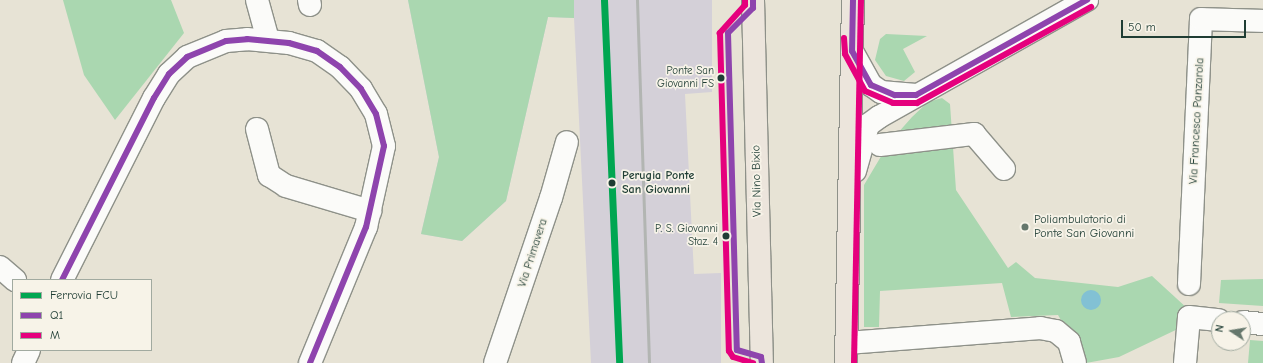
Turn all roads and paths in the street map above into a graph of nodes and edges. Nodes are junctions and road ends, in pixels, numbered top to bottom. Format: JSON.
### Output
{"nodes":[{"id":1,"x":257,"y":0,"type":"edge"},
{"id":2,"x":753,"y":0,"type":"edge"},
{"id":3,"x":853,"y":0,"type":"edge"},
{"id":4,"x":1087,"y":0,"type":"edge"},
{"id":5,"x":1263,"y":21,"type":"edge"},
{"id":6,"x":268,"y":40,"type":"junction"},
{"id":7,"x":852,"y":52,"type":"junction"},
{"id":8,"x":916,"y":95,"type":"junction"},
{"id":9,"x":257,"y":129,"type":"dead end"},
{"id":10,"x":567,"y":142,"type":"dead end"},
{"id":11,"x":880,"y":145,"type":"dead end"},
{"id":12,"x":1004,"y":170,"type":"dead end"},
{"id":13,"x":370,"y":211,"type":"junction"},
{"id":14,"x":848,"y":215,"type":"junction"},
{"id":15,"x":0,"y":267,"type":"edge"},
{"id":16,"x":14,"y":279,"type":"edge"},
{"id":17,"x":62,"y":279,"type":"edge"},
{"id":18,"x":1189,"y":284,"type":"dead end"},
{"id":19,"x":1211,"y":319,"type":"edge"},
{"id":20,"x":1251,"y":323,"type":"edge"},
{"id":21,"x":1263,"y":324,"type":"edge"},
{"id":22,"x":28,"y":351,"type":"edge"},
{"id":23,"x":847,"y":353,"type":"edge"},
{"id":24,"x":22,"y":363,"type":"edge"},
{"id":25,"x":310,"y":363,"type":"edge"},
{"id":26,"x":495,"y":363,"type":"edge"},
{"id":27,"x":762,"y":363,"type":"edge"},
{"id":28,"x":1075,"y":363,"type":"edge"},
{"id":29,"x":1185,"y":363,"type":"edge"}],
"edges":[{"from":1,"to":6,"type":"street"},
{"from":2,"to":27,"type":"main road","name":"Via Nino Bixio"},
{"from":3,"to":7,"type":"main road"},
{"from":4,"to":8,"type":"street"},
{"from":5,"to":18,"type":"street","name":"Via Francesco Panzarola"},
{"from":6,"to":13,"type":"street"},
{"from":6,"to":17,"type":"street"},
{"from":7,"to":8,"type":"street"},
{"from":7,"to":14,"type":"main road"},
{"from":8,"to":14,"type":"street"},
{"from":9,"to":13,"type":"street"},
{"from":10,"to":26,"type":"street","name":"Via Primavera"},
{"from":11,"to":12,"type":"street"},
{"from":13,"to":25,"type":"street"},
{"from":14,"to":23,"type":"main road"},
{"from":15,"to":16,"type":"street"},
{"from":19,"to":29,"type":"street"},
{"from":20,"to":21,"type":"street"},
{"from":22,"to":24,"type":"street"},
{"from":23,"to":28,"type":"street"}]}
